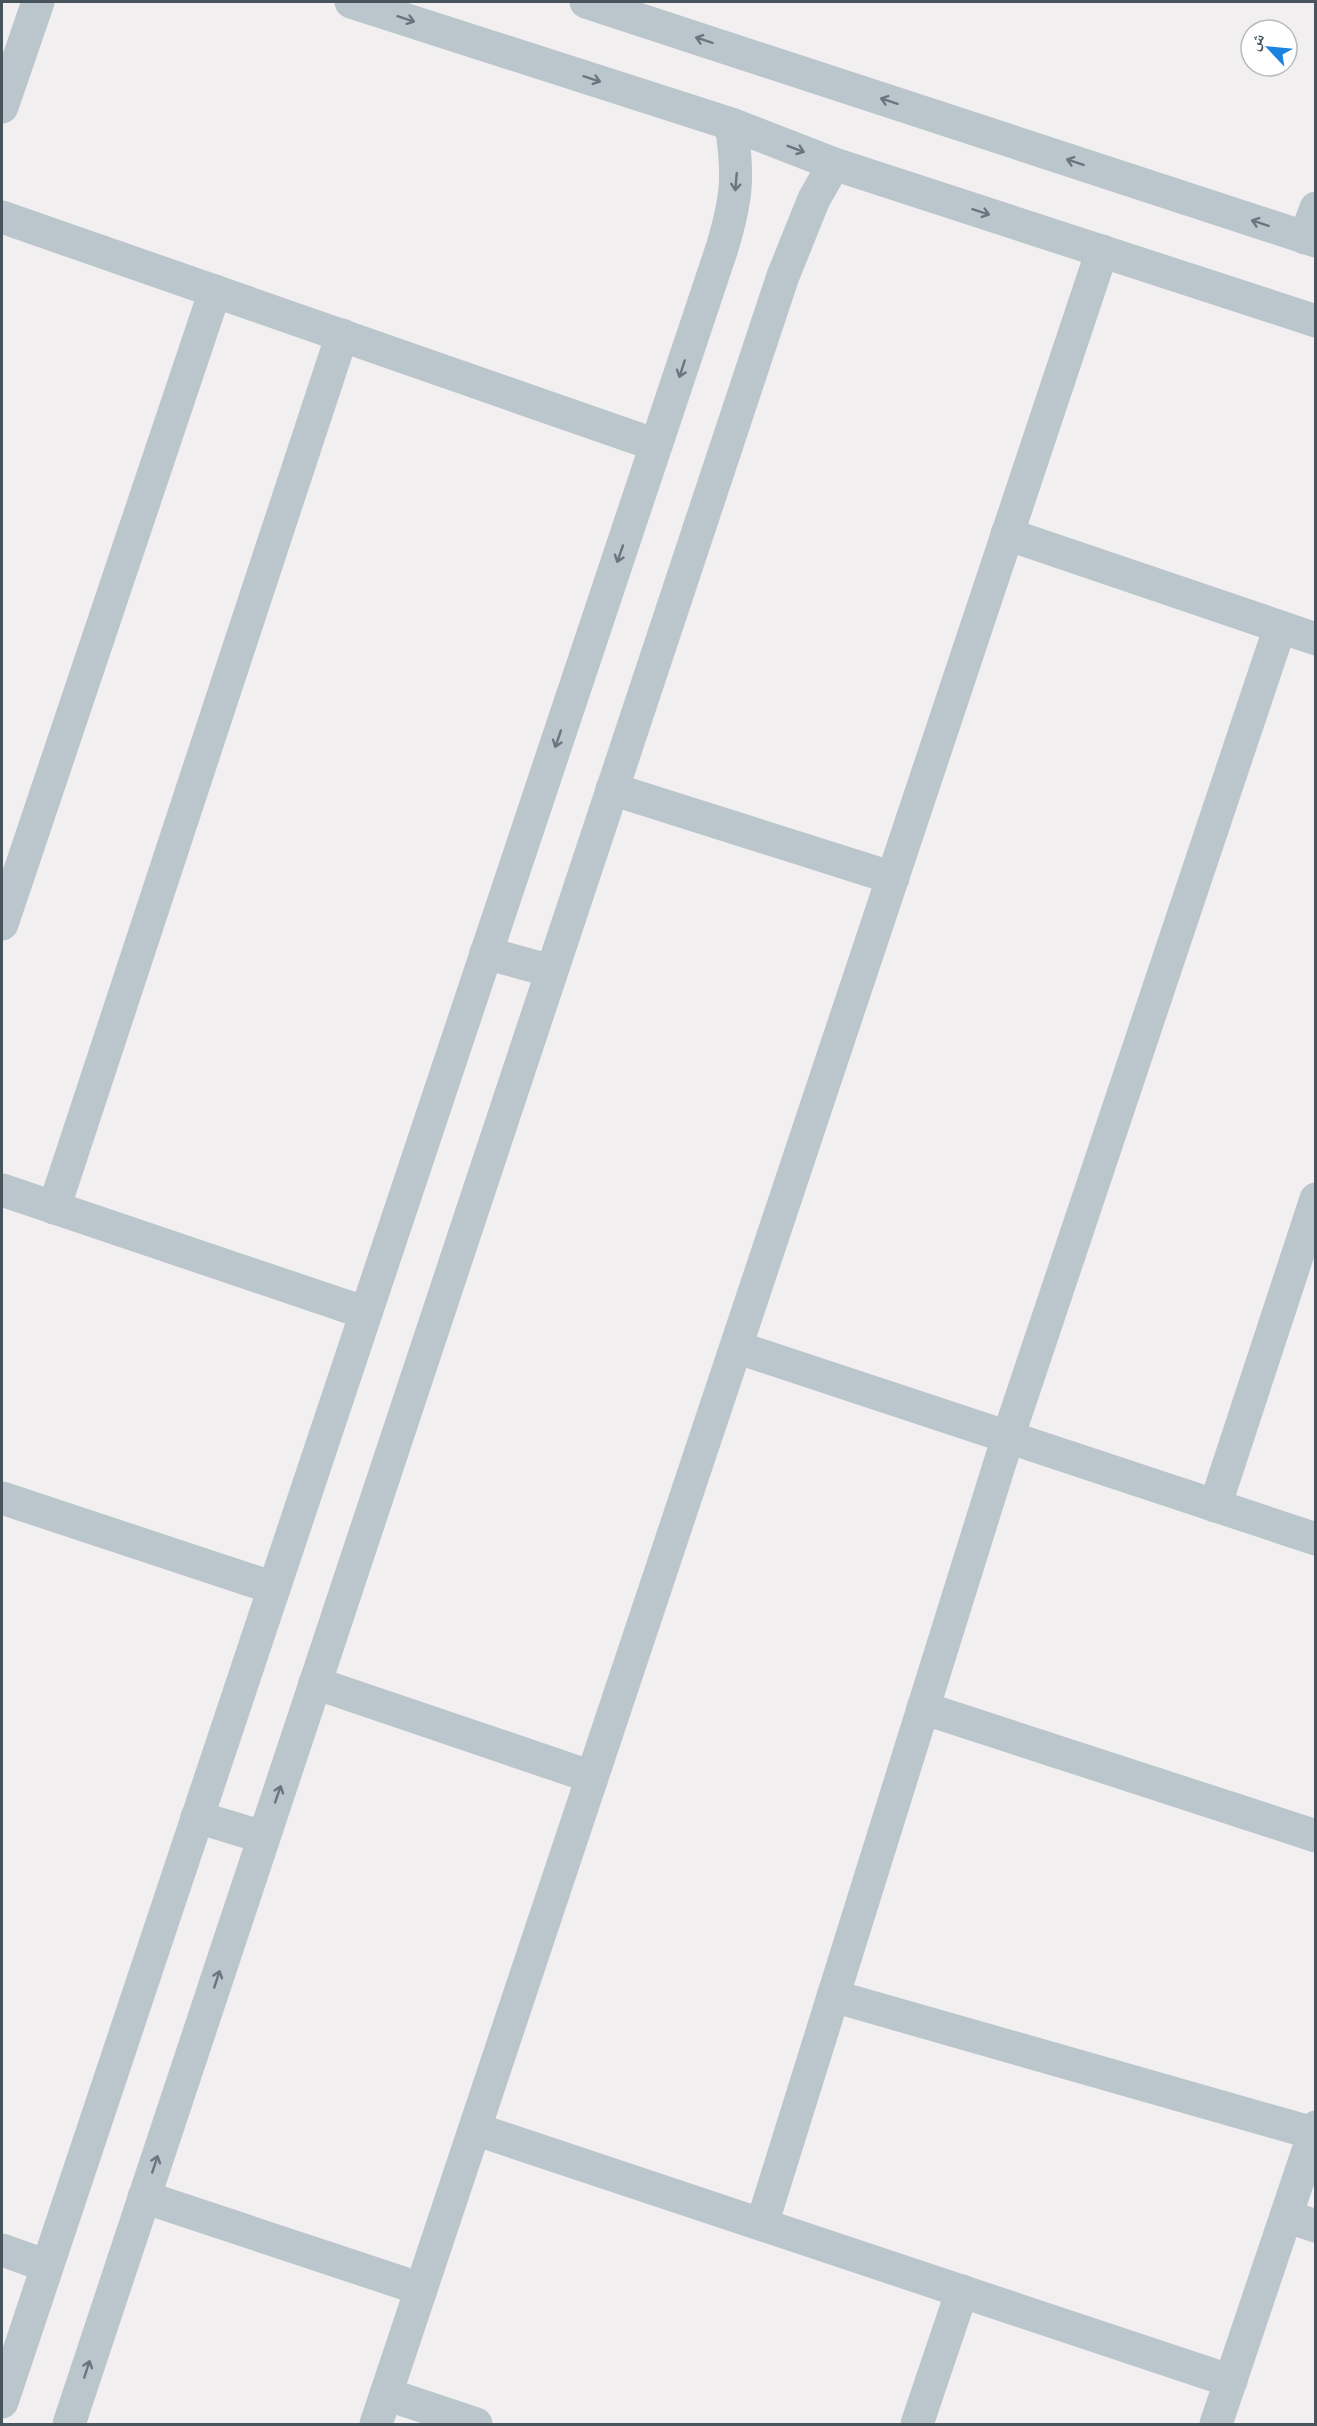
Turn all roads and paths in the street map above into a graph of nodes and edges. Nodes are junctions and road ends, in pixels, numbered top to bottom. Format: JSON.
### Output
{"nodes":[{"id":1,"x":38,"y":2,"type":"edge"},
{"id":2,"x":351,"y":2,"type":"edge"},
{"id":3,"x":586,"y":2,"type":"edge"},
{"id":4,"x":2,"y":107,"type":"edge"},
{"id":5,"x":731,"y":124,"type":"junction"},
{"id":6,"x":834,"y":164,"type":"junction"},
{"id":7,"x":2,"y":217,"type":"edge"},
{"id":8,"x":1312,"y":229,"type":"edge"},
{"id":9,"x":1102,"y":251,"type":"junction"},
{"id":10,"x":215,"y":291,"type":"junction"},
{"id":11,"x":1316,"y":321,"type":"edge"},
{"id":12,"x":342,"y":335,"type":"junction"},
{"id":13,"x":656,"y":445,"type":"junction"},
{"id":14,"x":1007,"y":534,"type":"junction"},
{"id":15,"x":1280,"y":627,"type":"junction"},
{"id":16,"x":1316,"y":639,"type":"edge"},
{"id":17,"x":612,"y":789,"type":"junction"},
{"id":18,"x":893,"y":878,"type":"junction"},
{"id":19,"x":2,"y":924,"type":"edge"},
{"id":20,"x":486,"y":952,"type":"junction"},
{"id":21,"x":551,"y":971,"type":"junction"},
{"id":22,"x":2,"y":1190,"type":"edge"},
{"id":23,"x":1316,"y":1199,"type":"edge"},
{"id":24,"x":54,"y":1208,"type":"junction"},
{"id":25,"x":366,"y":1313,"type":"junction"},
{"id":26,"x":736,"y":1347,"type":"junction"},
{"id":27,"x":1008,"y":1437,"type":"junction"},
{"id":28,"x":2,"y":1498,"type":"edge"},
{"id":29,"x":1215,"y":1506,"type":"junction"},
{"id":30,"x":1316,"y":1539,"type":"edge"},
{"id":31,"x":274,"y":1588,"type":"junction"},
{"id":32,"x":315,"y":1683,"type":"junction"},
{"id":33,"x":923,"y":1708,"type":"junction"},
{"id":34,"x":592,"y":1777,"type":"junction"},
{"id":35,"x":197,"y":1817,"type":"junction"},
{"id":36,"x":1316,"y":1836,"type":"edge"},
{"id":37,"x":263,"y":1837,"type":"junction"},
{"id":38,"x":833,"y":1996,"type":"junction"},
{"id":39,"x":475,"y":2129,"type":"junction"},
{"id":40,"x":1314,"y":2130,"type":"edge"},
{"id":41,"x":144,"y":2198,"type":"junction"},
{"id":42,"x":1301,"y":2221,"type":"edge"},
{"id":43,"x":762,"y":2224,"type":"junction"},
{"id":44,"x":2,"y":2250,"type":"edge"},
{"id":45,"x":47,"y":2266,"type":"junction"},
{"id":46,"x":422,"y":2289,"type":"junction"},
{"id":47,"x":962,"y":2291,"type":"junction"},
{"id":48,"x":1231,"y":2381,"type":"junction"},
{"id":49,"x":386,"y":2394,"type":"junction"},
{"id":50,"x":2,"y":2402,"type":"edge"},
{"id":51,"x":69,"y":2424,"type":"edge"},
{"id":52,"x":376,"y":2424,"type":"edge"},
{"id":53,"x":476,"y":2424,"type":"edge"},
{"id":54,"x":917,"y":2424,"type":"edge"},
{"id":55,"x":1216,"y":2424,"type":"edge"}],
"edges":[{"from":1,"to":4,"type":"street"},
{"from":2,"to":5,"type":"street","one_way":true},
{"from":8,"to":3,"type":"street","one_way":true},
{"from":5,"to":6,"type":"street","one_way":true},
{"from":5,"to":13,"type":"street","one_way":true},
{"from":6,"to":9,"type":"street","one_way":true},
{"from":6,"to":17,"type":"street"},
{"from":7,"to":10,"type":"street"},
{"from":9,"to":11,"type":"street"},
{"from":9,"to":14,"type":"street"},
{"from":10,"to":12,"type":"street"},
{"from":10,"to":19,"type":"street"},
{"from":12,"to":13,"type":"street"},
{"from":12,"to":24,"type":"street"},
{"from":13,"to":20,"type":"street","one_way":true},
{"from":14,"to":15,"type":"street"},
{"from":14,"to":18,"type":"street"},
{"from":15,"to":16,"type":"street"},
{"from":15,"to":27,"type":"street"},
{"from":17,"to":18,"type":"street"},
{"from":17,"to":21,"type":"street"},
{"from":18,"to":26,"type":"street"},
{"from":20,"to":21,"type":"street"},
{"from":20,"to":25,"type":"street"},
{"from":21,"to":32,"type":"street"},
{"from":22,"to":24,"type":"street"},
{"from":23,"to":29,"type":"street"},
{"from":24,"to":25,"type":"street"},
{"from":25,"to":31,"type":"street"},
{"from":26,"to":27,"type":"street"},
{"from":26,"to":34,"type":"street"},
{"from":27,"to":29,"type":"street"},
{"from":27,"to":33,"type":"street"},
{"from":28,"to":31,"type":"street"},
{"from":29,"to":30,"type":"street"},
{"from":31,"to":35,"type":"street"},
{"from":32,"to":34,"type":"street"},
{"from":37,"to":32,"type":"street","one_way":true},
{"from":33,"to":36,"type":"street"},
{"from":33,"to":38,"type":"street"},
{"from":34,"to":39,"type":"street"},
{"from":35,"to":37,"type":"street"},
{"from":35,"to":45,"type":"street"},
{"from":41,"to":37,"type":"street","one_way":true},
{"from":38,"to":40,"type":"street"},
{"from":38,"to":43,"type":"street"},
{"from":39,"to":43,"type":"street"},
{"from":39,"to":46,"type":"street"},
{"from":40,"to":42,"type":"street"},
{"from":41,"to":46,"type":"street"},
{"from":51,"to":41,"type":"street","one_way":true},
{"from":42,"to":48,"type":"street"},
{"from":43,"to":47,"type":"street"},
{"from":44,"to":45,"type":"street"},
{"from":45,"to":50,"type":"street"},
{"from":46,"to":49,"type":"street"},
{"from":47,"to":48,"type":"street"},
{"from":47,"to":54,"type":"street"},
{"from":48,"to":55,"type":"street"},
{"from":49,"to":52,"type":"street"},
{"from":49,"to":53,"type":"street"}]}
